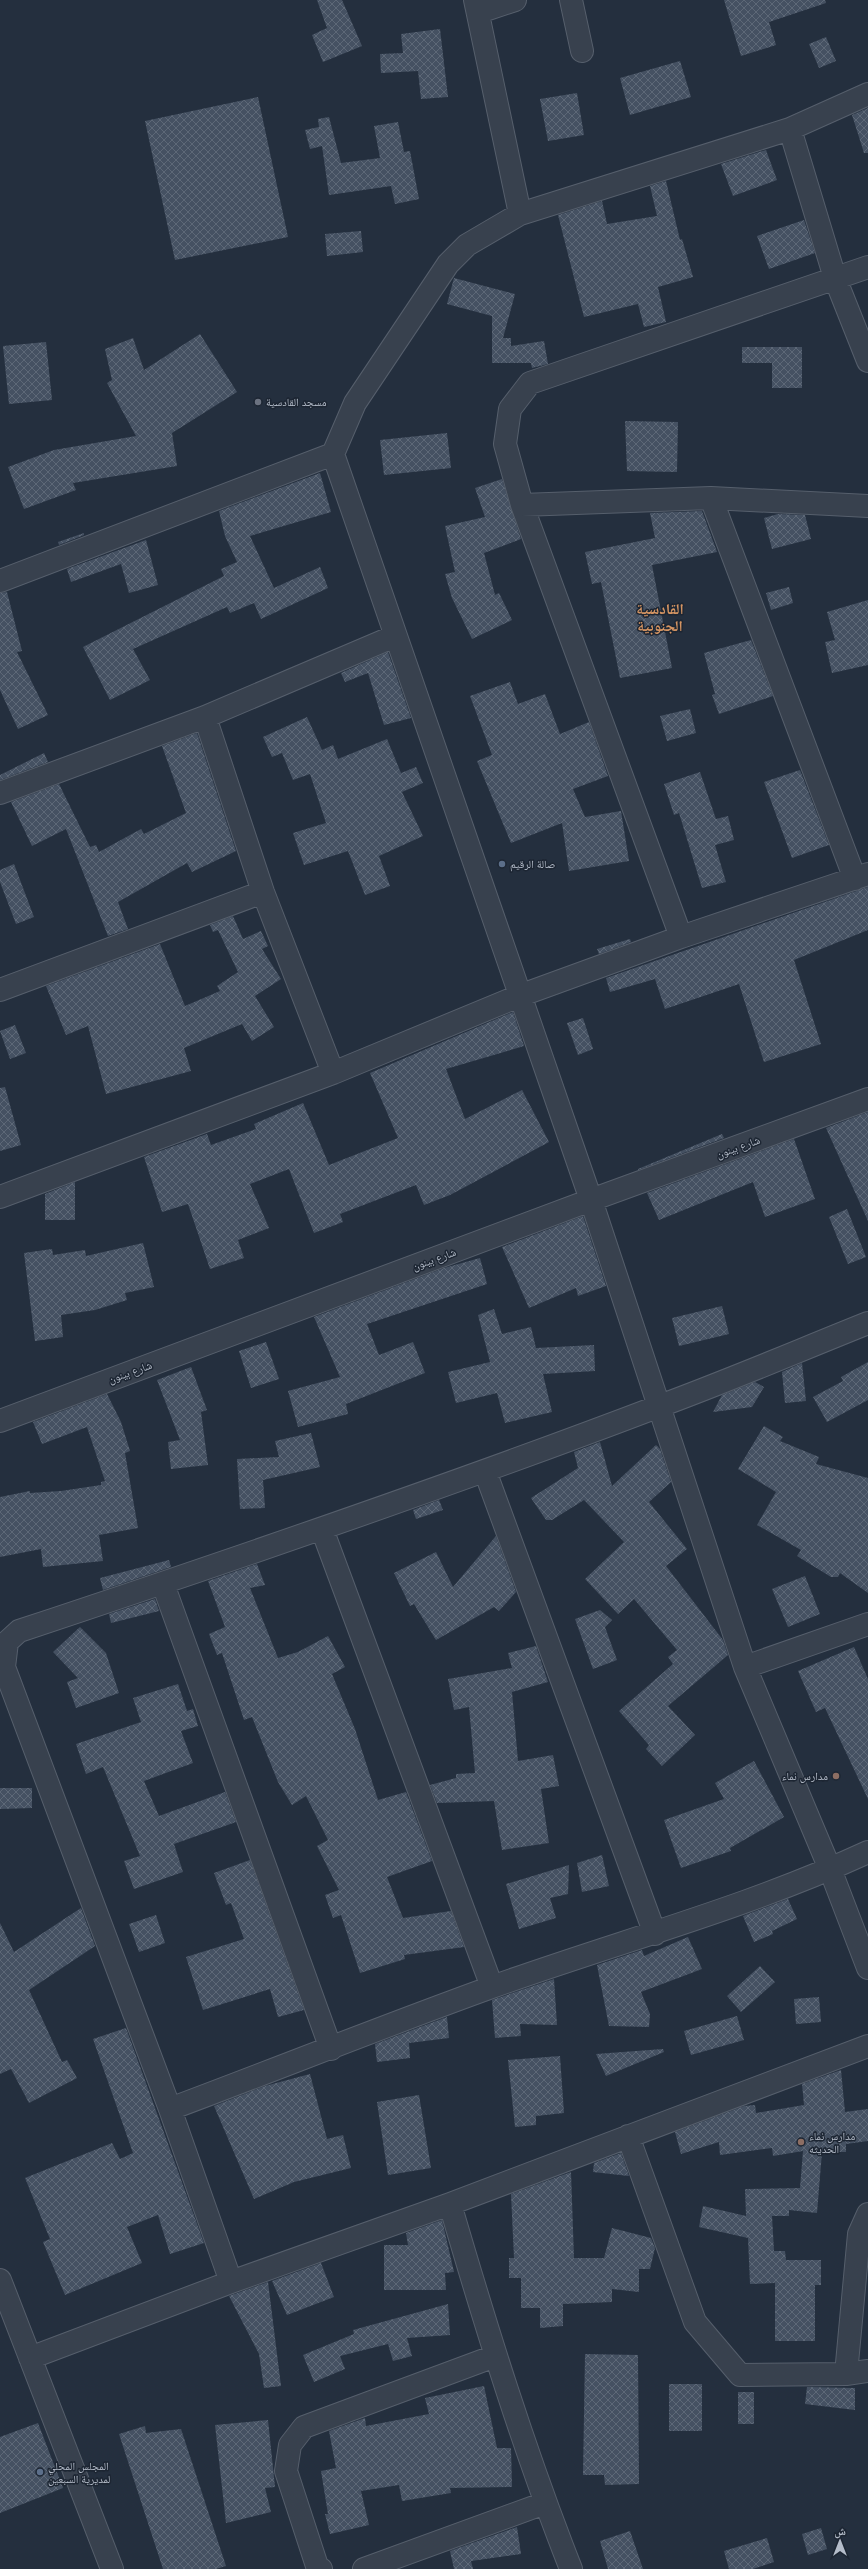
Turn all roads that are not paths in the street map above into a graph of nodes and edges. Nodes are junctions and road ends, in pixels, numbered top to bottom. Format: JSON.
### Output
{"nodes":[{"id":1,"x":515,"y":0,"type":"edge"},
{"id":2,"x":571,"y":0,"type":"edge"},
{"id":3,"x":477,"y":6,"type":"edge"},
{"id":4,"x":582,"y":51,"type":"dead end"},
{"id":5,"x":868,"y":94,"type":"edge"},
{"id":6,"x":790,"y":130,"type":"junction"},
{"id":7,"x":520,"y":214,"type":"junction"},
{"id":8,"x":868,"y":267,"type":"edge"},
{"id":9,"x":836,"y":278,"type":"junction"},
{"id":10,"x":868,"y":361,"type":"edge"},
{"id":11,"x":334,"y":454,"type":"junction"},
{"id":12,"x":711,"y":498,"type":"junction"},
{"id":13,"x":522,"y":505,"type":"junction"},
{"id":14,"x":868,"y":506,"type":"edge"},
{"id":15,"x":0,"y":581,"type":"edge"},
{"id":16,"x":395,"y":636,"type":"junction"},
{"id":17,"x":205,"y":717,"type":"junction"},
{"id":18,"x":0,"y":793,"type":"edge"},
{"id":19,"x":861,"y":877,"type":"edge"},
{"id":20,"x":263,"y":892,"type":"junction"},
{"id":21,"x":681,"y":937,"type":"junction"},
{"id":22,"x":0,"y":990,"type":"edge"},
{"id":23,"x":520,"y":996,"type":"junction"},
{"id":24,"x":333,"y":1073,"type":"junction"},
{"id":25,"x":868,"y":1099,"type":"edge"},
{"id":26,"x":0,"y":1197,"type":"edge"},
{"id":27,"x":591,"y":1200,"type":"junction"},
{"id":28,"x":868,"y":1322,"type":"edge"},
{"id":29,"x":659,"y":1407,"type":"junction"},
{"id":30,"x":0,"y":1421,"type":"edge"},
{"id":31,"x":485,"y":1471,"type":"junction"},
{"id":32,"x":322,"y":1529,"type":"junction"},
{"id":33,"x":163,"y":1584,"type":"junction"},
{"id":34,"x":868,"y":1624,"type":"edge"},
{"id":35,"x":3,"y":1641,"type":"edge"},
{"id":36,"x":745,"y":1667,"type":"junction"},
{"id":37,"x":868,"y":1852,"type":"edge"},
{"id":38,"x":830,"y":1869,"type":"junction"},
{"id":39,"x":655,"y":1934,"type":"junction"},
{"id":40,"x":868,"y":1968,"type":"edge"},
{"id":41,"x":492,"y":1987,"type":"junction"},
{"id":42,"x":868,"y":2046,"type":"edge"},
{"id":43,"x":331,"y":2049,"type":"junction"},
{"id":44,"x":170,"y":2108,"type":"junction"},
{"id":45,"x":628,"y":2136,"type":"junction"},
{"id":46,"x":450,"y":2204,"type":"junction"},
{"id":47,"x":868,"y":2214,"type":"edge"},
{"id":48,"x":0,"y":2280,"type":"edge"},
{"id":49,"x":231,"y":2282,"type":"junction"},
{"id":50,"x":495,"y":2356,"type":"junction"},
{"id":51,"x":30,"y":2358,"type":"junction"},
{"id":52,"x":868,"y":2371,"type":"edge"},
{"id":53,"x":846,"y":2374,"type":"junction"},
{"id":54,"x":545,"y":2503,"type":"junction"},
{"id":55,"x":112,"y":2569,"type":"edge"},
{"id":56,"x":321,"y":2569,"type":"edge"},
{"id":57,"x":364,"y":2569,"type":"edge"},
{"id":58,"x":571,"y":2569,"type":"edge"}],
"edges":[{"from":1,"to":3,"type":"street"},
{"from":2,"to":4,"type":"street"},
{"from":3,"to":7,"type":"street"},
{"from":5,"to":6,"type":"street"},
{"from":6,"to":7,"type":"street"},
{"from":6,"to":9,"type":"street"},
{"from":7,"to":11,"type":"street"},
{"from":8,"to":9,"type":"street"},
{"from":9,"to":10,"type":"street"},
{"from":9,"to":13,"type":"street"},
{"from":11,"to":15,"type":"street"},
{"from":11,"to":16,"type":"street"},
{"from":12,"to":13,"type":"street"},
{"from":12,"to":14,"type":"street"},
{"from":12,"to":19,"type":"street"},
{"from":13,"to":21,"type":"street"},
{"from":16,"to":17,"type":"street"},
{"from":16,"to":23,"type":"street"},
{"from":17,"to":18,"type":"street"},
{"from":17,"to":20,"type":"street"},
{"from":19,"to":21,"type":"street"},
{"from":20,"to":22,"type":"street"},
{"from":20,"to":24,"type":"street"},
{"from":21,"to":23,"type":"street"},
{"from":23,"to":24,"type":"street"},
{"from":23,"to":27,"type":"street"},
{"from":24,"to":26,"type":"street"},
{"from":25,"to":27,"type":"street","name":"شارع بينون"},
{"from":27,"to":29,"type":"street"},
{"from":27,"to":30,"type":"street","name":"شارع بينون"},
{"from":28,"to":29,"type":"street"},
{"from":29,"to":31,"type":"street"},
{"from":29,"to":36,"type":"street"},
{"from":31,"to":32,"type":"street"},
{"from":31,"to":39,"type":"street"},
{"from":32,"to":33,"type":"street"},
{"from":32,"to":41,"type":"street"},
{"from":33,"to":35,"type":"street"},
{"from":33,"to":43,"type":"street"},
{"from":34,"to":36,"type":"street"},
{"from":35,"to":44,"type":"street"},
{"from":36,"to":38,"type":"street"},
{"from":37,"to":38,"type":"street"},
{"from":38,"to":39,"type":"street"},
{"from":38,"to":40,"type":"street"},
{"from":39,"to":41,"type":"street"},
{"from":41,"to":43,"type":"street"},
{"from":42,"to":45,"type":"street"},
{"from":43,"to":44,"type":"street"},
{"from":44,"to":49,"type":"street"},
{"from":45,"to":46,"type":"street"},
{"from":45,"to":53,"type":"street"},
{"from":46,"to":49,"type":"street"},
{"from":46,"to":50,"type":"street"},
{"from":47,"to":53,"type":"street"},
{"from":48,"to":51,"type":"street"},
{"from":49,"to":51,"type":"street"},
{"from":50,"to":54,"type":"street"},
{"from":50,"to":56,"type":"street"},
{"from":51,"to":55,"type":"street"},
{"from":52,"to":53,"type":"street"},
{"from":54,"to":57,"type":"street"},
{"from":54,"to":58,"type":"street"}]}
